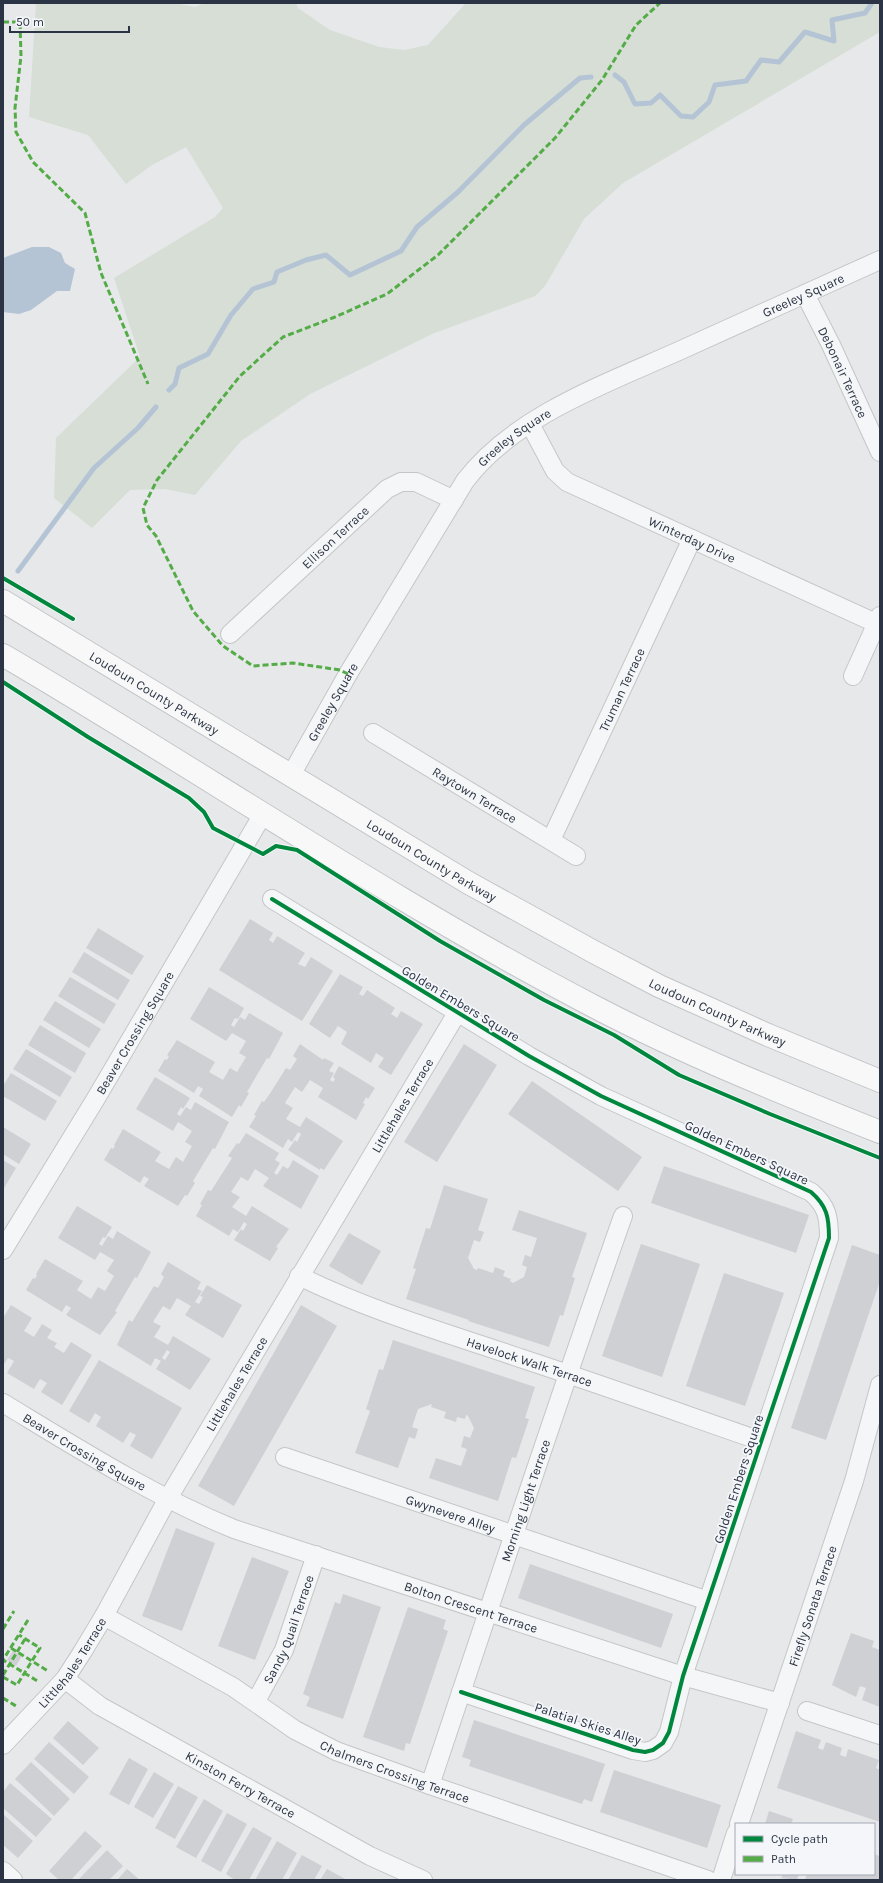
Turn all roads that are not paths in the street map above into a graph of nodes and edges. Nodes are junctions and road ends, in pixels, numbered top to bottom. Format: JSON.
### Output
{"nodes":[{"id":1,"x":880,"y":260,"type":"edge"},
{"id":2,"x":805,"y":294,"type":"junction"},
{"id":3,"x":530,"y":424,"type":"junction"},
{"id":4,"x":880,"y":452,"type":"edge"},
{"id":5,"x":454,"y":500,"type":"junction"},
{"id":6,"x":692,"y":539,"type":"junction"},
{"id":7,"x":3,"y":601,"type":"edge"},
{"id":8,"x":879,"y":621,"type":"edge"},
{"id":9,"x":230,"y":634,"type":"dead end"},
{"id":10,"x":3,"y":655,"type":"edge"},
{"id":11,"x":852,"y":676,"type":"dead end"},
{"id":12,"x":373,"y":733,"type":"dead end"},
{"id":13,"x":290,"y":775,"type":"junction"},
{"id":14,"x":263,"y":814,"type":"junction"},
{"id":15,"x":551,"y":840,"type":"junction"},
{"id":16,"x":576,"y":856,"type":"dead end"},
{"id":17,"x":272,"y":899,"type":"dead end"},
{"id":18,"x":457,"y":1013,"type":"junction"},
{"id":19,"x":880,"y":1081,"type":"edge"},
{"id":20,"x":880,"y":1132,"type":"edge"},
{"id":21,"x":622,"y":1216,"type":"dead end"},
{"id":22,"x":3,"y":1250,"type":"edge"},
{"id":23,"x":299,"y":1276,"type":"junction"},
{"id":24,"x":567,"y":1373,"type":"junction"},
{"id":25,"x":880,"y":1386,"type":"edge"},
{"id":26,"x":3,"y":1403,"type":"edge"},
{"id":27,"x":761,"y":1441,"type":"junction"},
{"id":28,"x":285,"y":1457,"type":"dead end"},
{"id":29,"x":167,"y":1500,"type":"junction"},
{"id":30,"x":515,"y":1535,"type":"junction"},
{"id":31,"x":316,"y":1555,"type":"junction"},
{"id":32,"x":708,"y":1601,"type":"junction"},
{"id":33,"x":489,"y":1612,"type":"junction"},
{"id":34,"x":104,"y":1616,"type":"junction"},
{"id":35,"x":684,"y":1676,"type":"junction"},
{"id":36,"x":65,"y":1679,"type":"junction"},
{"id":37,"x":461,"y":1692,"type":"junction"},
{"id":38,"x":256,"y":1701,"type":"junction"},
{"id":39,"x":780,"y":1703,"type":"junction"},
{"id":40,"x":807,"y":1711,"type":"dead end"},
{"id":41,"x":880,"y":1735,"type":"edge"},
{"id":42,"x":3,"y":1745,"type":"edge"},
{"id":43,"x":430,"y":1785,"type":"junction"},
{"id":44,"x":739,"y":1823,"type":"edge"},
{"id":45,"x":735,"y":1837,"type":"edge"},
{"id":46,"x":3,"y":1871,"type":"edge"},
{"id":47,"x":13,"y":1880,"type":"edge"},
{"id":48,"x":423,"y":1880,"type":"edge"},
{"id":49,"x":708,"y":1880,"type":"edge"},
{"id":50,"x":721,"y":1880,"type":"edge"}],
"edges":[{"from":1,"to":2,"type":"street","name":"Greeley Square"},
{"from":2,"to":3,"type":"street","name":"Greeley Square"},
{"from":2,"to":4,"type":"street","name":"Debonair Terrace"},
{"from":3,"to":5,"type":"street","name":"Greeley Square"},
{"from":3,"to":6,"type":"street","name":"Winterday Drive"},
{"from":5,"to":9,"type":"street","name":"Ellison Terrace"},
{"from":5,"to":13,"type":"street","name":"Greeley Square"},
{"from":6,"to":8,"type":"street","name":"Winterday Drive"},
{"from":6,"to":15,"type":"street","name":"Truman Terrace"},
{"from":7,"to":13,"type":"main road","name":"Loudoun County Parkway"},
{"from":8,"to":11,"type":"street"},
{"from":10,"to":14,"type":"main road"},
{"from":12,"to":15,"type":"street","name":"Raytown Terrace"},
{"from":13,"to":19,"type":"main road","name":"Loudoun County Parkway"},
{"from":14,"to":20,"type":"main road"},
{"from":14,"to":22,"type":"street","name":"Beaver Crossing Square"},
{"from":15,"to":16,"type":"street","name":"Raytown Terrace"},
{"from":17,"to":18,"type":"street","name":"Golden Embers Square"},
{"from":18,"to":23,"type":"street","name":"Littlehales Terrace"},
{"from":18,"to":27,"type":"street","name":"Golden Embers Square"},
{"from":21,"to":24,"type":"street","name":"Morning Light Terrace"},
{"from":23,"to":24,"type":"street","name":"Havelock Walk Terrace"},
{"from":23,"to":29,"type":"street","name":"Littlehales Terrace"},
{"from":24,"to":27,"type":"street","name":"Havelock Walk Terrace"},
{"from":24,"to":30,"type":"street","name":"Morning Light Terrace"},
{"from":25,"to":39,"type":"street","name":"Firefly Sonata Terrace"},
{"from":26,"to":29,"type":"street","name":"Beaver Crossing Square"},
{"from":27,"to":32,"type":"street","name":"Golden Embers Square"},
{"from":28,"to":30,"type":"street","name":"Gwynevere Alley"},
{"from":29,"to":31,"type":"street","name":"Bolton Crescent Terrace"},
{"from":29,"to":34,"type":"street","name":"Littlehales Terrace"},
{"from":30,"to":32,"type":"street","name":"Gwynevere Alley"},
{"from":30,"to":33,"type":"street","name":"Morning Light Terrace"},
{"from":31,"to":33,"type":"street","name":"Bolton Crescent Terrace"},
{"from":31,"to":38,"type":"street","name":"Sandy Quail Terrace"},
{"from":32,"to":35,"type":"street","name":"Golden Embers Square"},
{"from":33,"to":35,"type":"street","name":"Bolton Crescent Terrace"},
{"from":33,"to":37,"type":"street","name":"Morning Light Terrace"},
{"from":34,"to":36,"type":"street","name":"Littlehales Terrace"},
{"from":34,"to":38,"type":"street","name":"Chalmers Crossing Terrace"},
{"from":35,"to":37,"type":"street","name":"Palatial Skies Alley"},
{"from":35,"to":39,"type":"street","name":"Bolton Crescent Terrace"},
{"from":36,"to":42,"type":"street","name":"Littlehales Terrace"},
{"from":36,"to":48,"type":"street","name":"Kinston Ferry Terrace"},
{"from":37,"to":43,"type":"street","name":"Morning Light Terrace"},
{"from":38,"to":43,"type":"street","name":"Chalmers Crossing Terrace"},
{"from":39,"to":44,"type":"street","name":"Firefly Sonata Terrace"},
{"from":40,"to":41,"type":"street"},
{"from":43,"to":49,"type":"street","name":"Chalmers Crossing Terrace"},
{"from":45,"to":50,"type":"street"},
{"from":46,"to":47,"type":"street"}]}
